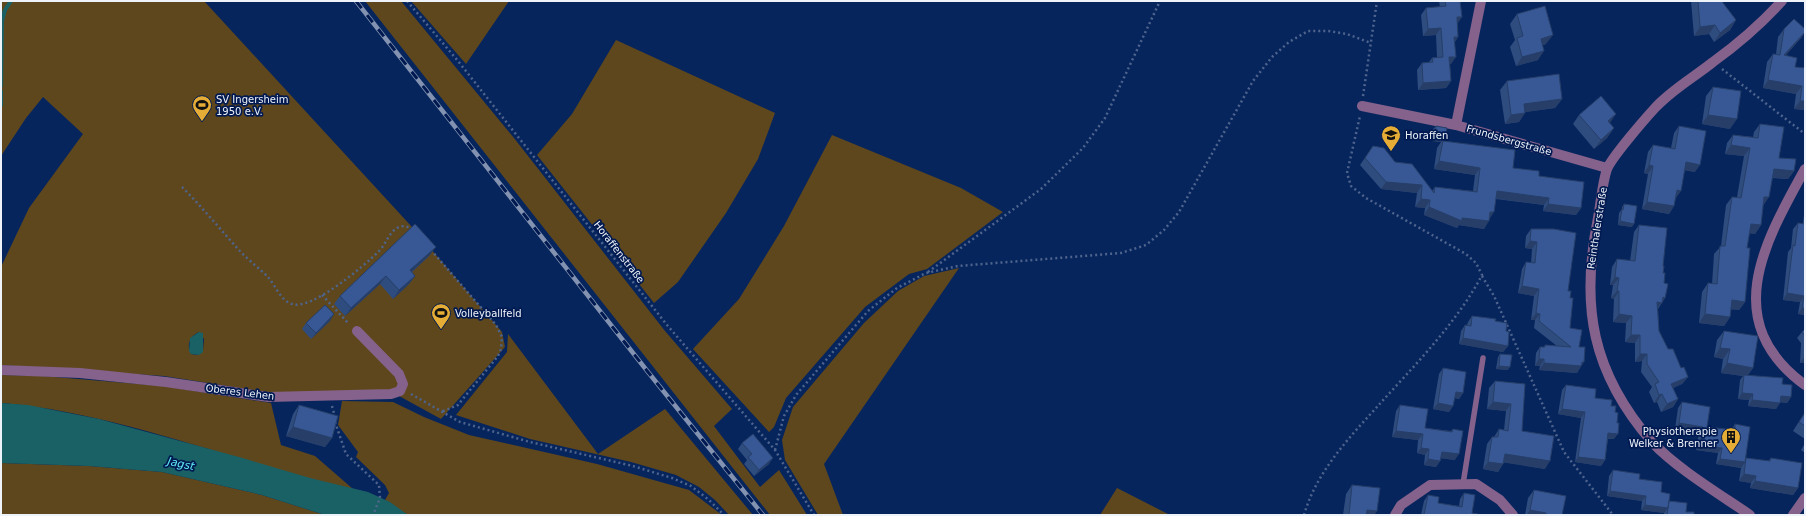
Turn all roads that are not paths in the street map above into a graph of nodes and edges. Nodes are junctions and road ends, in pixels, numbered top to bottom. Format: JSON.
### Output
{"nodes":[{"id":1,"x":1481,"y":1,"type":"edge"},
{"id":2,"x":1782,"y":1,"type":"edge"},
{"id":3,"x":1362,"y":106,"type":"road end"},
{"id":4,"x":1456,"y":125,"type":"junction"},
{"id":5,"x":1607,"y":168,"type":"junction"},
{"id":6,"x":1805,"y":169,"type":"edge"},
{"id":7,"x":357,"y":331,"type":"road end"},
{"id":8,"x":1483,"y":358,"type":"dead end"},
{"id":9,"x":1,"y":370,"type":"edge"},
{"id":10,"x":1805,"y":385,"type":"edge"},
{"id":11,"x":1463,"y":484,"type":"junction"},
{"id":12,"x":1805,"y":498,"type":"edge"},
{"id":13,"x":1395,"y":515,"type":"edge"},
{"id":14,"x":1513,"y":515,"type":"edge"},
{"id":15,"x":1750,"y":515,"type":"edge"},
{"id":16,"x":1793,"y":515,"type":"edge"}],
"edges":[{"from":1,"to":4,"type":"street"},
{"from":2,"to":5,"type":"street","name":"Reinthalerstraße"},
{"from":3,"to":4,"type":"street","name":"Frundsbergstraße"},
{"from":4,"to":5,"type":"street","name":"Frundsbergstraße"},
{"from":5,"to":15,"type":"street","name":"Reinthalerstraße"},
{"from":6,"to":10,"type":"street"},
{"from":7,"to":9,"type":"street","name":"Oberes Lehen"},
{"from":8,"to":11,"type":"lane"},
{"from":11,"to":13,"type":"street"},
{"from":11,"to":14,"type":"street"},
{"from":12,"to":16,"type":"street"}]}
